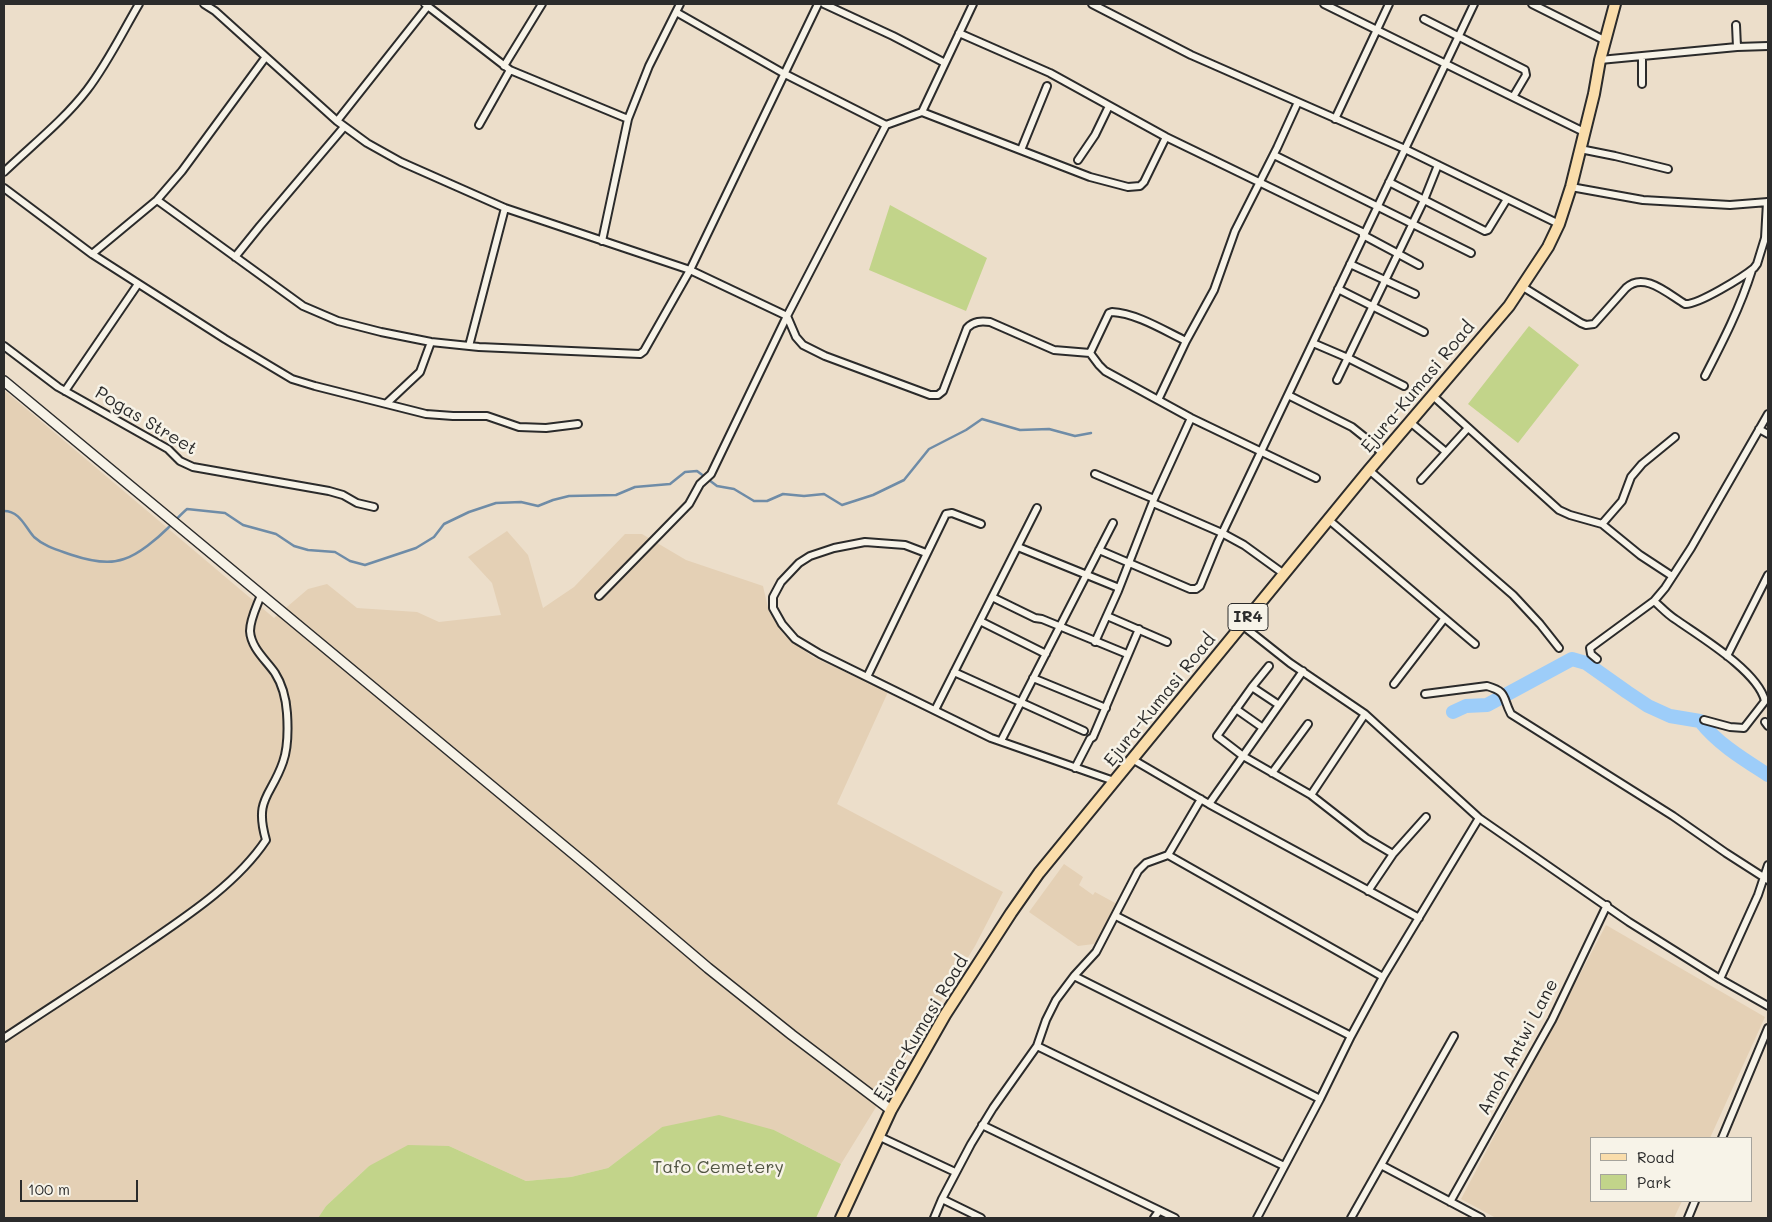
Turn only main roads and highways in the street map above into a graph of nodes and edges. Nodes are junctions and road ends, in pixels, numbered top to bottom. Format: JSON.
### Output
{"nodes":[{"id":1,"x":1615,"y":4,"type":"edge"},
{"id":2,"x":841,"y":1218,"type":"edge"}],
"edges":[{"from":1,"to":2,"type":"main road","name":"Ejura-Kumasi Road","number":"IR4"}]}
